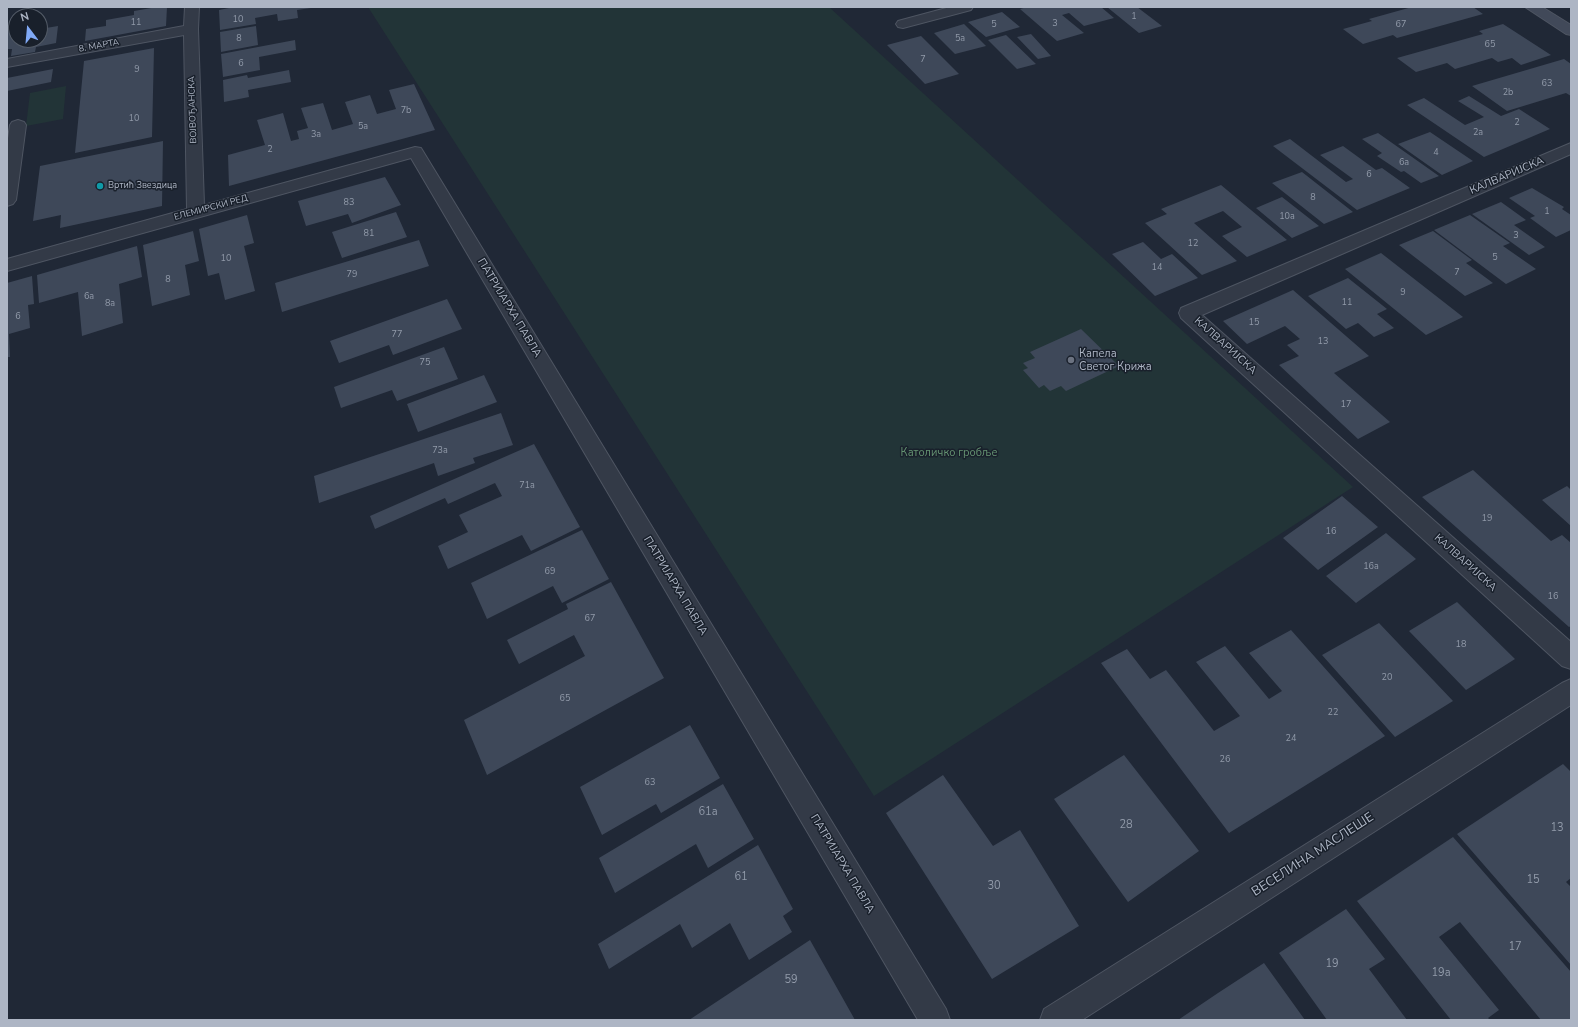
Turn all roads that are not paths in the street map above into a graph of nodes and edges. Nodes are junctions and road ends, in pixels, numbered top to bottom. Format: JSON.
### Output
{"nodes":[{"id":1,"x":192,"y":7,"type":"edge"},
{"id":2,"x":966,"y":7,"type":"edge"},
{"id":3,"x":1532,"y":7,"type":"edge"},
{"id":4,"x":903,"y":24,"type":"dead end"},
{"id":5,"x":191,"y":30,"type":"junction"},
{"id":6,"x":1571,"y":31,"type":"edge"},
{"id":7,"x":7,"y":63,"type":"edge"},
{"id":8,"x":18,"y":125,"type":"dead end"},
{"id":9,"x":1571,"y":148,"type":"edge"},
{"id":10,"x":416,"y":152,"type":"joint"},
{"id":11,"x":7,"y":200,"type":"edge"},
{"id":12,"x":196,"y":213,"type":"junction"},
{"id":13,"x":7,"y":265,"type":"edge"},
{"id":14,"x":1571,"y":658,"type":"edge"},
{"id":15,"x":1571,"y":691,"type":"edge"},
{"id":16,"x":935,"y":1020,"type":"edge"},
{"id":17,"x":1055,"y":1020,"type":"edge"}],
"edges":[{"from":1,"to":5,"type":"street","name":"ВОЈВОЂАНСКА"},
{"from":2,"to":4,"type":"street"},
{"from":3,"to":6,"type":"main road"},
{"from":5,"to":7,"type":"street","name":"8. МАРТА"},
{"from":5,"to":12,"type":"street","name":"ВОЈВОЂАНСКА"},
{"from":8,"to":11,"type":"street"},
{"from":9,"to":14,"type":"street","name":"КАЛВАРИЈСКА"},
{"from":10,"to":12,"type":"street","name":"ЕЛЕМИРСКИ РЕД"},
{"from":10,"to":16,"type":"street","name":"ПАТРИЈАРХА ПАВЛА"},
{"from":12,"to":13,"type":"street","name":"ЕЛЕМИРСКИ РЕД"},
{"from":15,"to":17,"type":"street","name":"ВЕСЕЛИНА МАСЛЕШЕ"}]}
